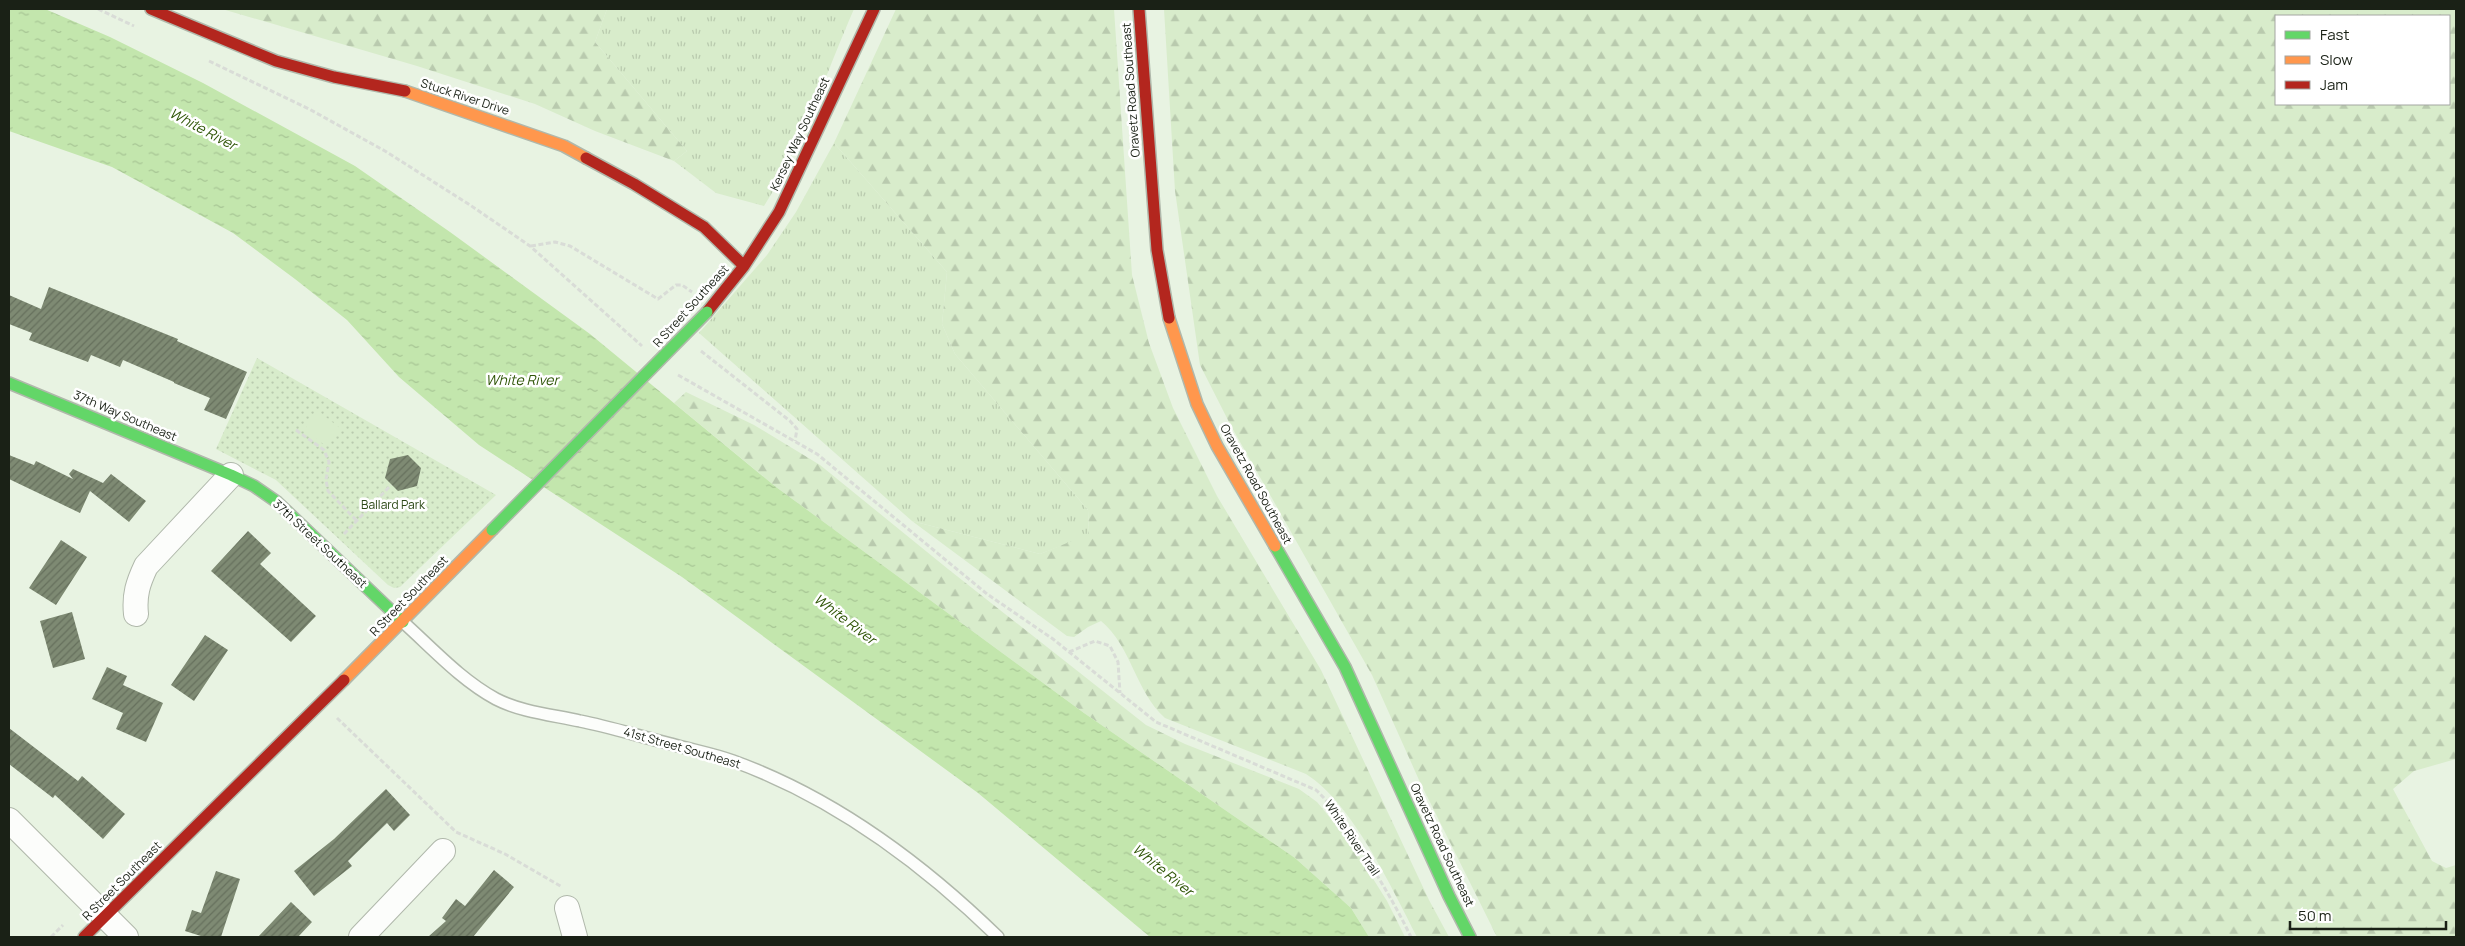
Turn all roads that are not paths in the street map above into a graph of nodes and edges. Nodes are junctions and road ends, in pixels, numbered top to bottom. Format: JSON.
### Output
{"nodes":[{"id":1,"x":151,"y":9,"type":"edge"},
{"id":2,"x":874,"y":9,"type":"edge"},
{"id":3,"x":1140,"y":9,"type":"edge"},
{"id":4,"x":744,"y":266,"type":"junction"},
{"id":5,"x":9,"y":383,"type":"edge"},
{"id":6,"x":231,"y":475,"type":"junction"},
{"id":7,"x":136,"y":614,"type":"dead end"},
{"id":8,"x":404,"y":622,"type":"junction"},
{"id":9,"x":9,"y":820,"type":"edge"},
{"id":10,"x":442,"y":851,"type":"dead end"},
{"id":11,"x":566,"y":908,"type":"road end"},
{"id":12,"x":106,"y":916,"type":"junction"},
{"id":13,"x":84,"y":937,"type":"edge"},
{"id":14,"x":126,"y":937,"type":"edge"},
{"id":15,"x":361,"y":937,"type":"edge"},
{"id":16,"x":576,"y":937,"type":"edge"},
{"id":17,"x":998,"y":937,"type":"edge"},
{"id":18,"x":1470,"y":937,"type":"edge"}],
"edges":[{"from":1,"to":4,"type":"street","name":"Stuck River Drive"},
{"from":2,"to":4,"type":"street","name":"Kersey Way Southeast"},
{"from":3,"to":18,"type":"street","name":"Oravetz Road Southeast"},
{"from":4,"to":8,"type":"street","name":"R Street Southeast","bridge":true},
{"from":5,"to":6,"type":"street","name":"37th Way Southeast"},
{"from":6,"to":7,"type":"street"},
{"from":6,"to":8,"type":"street","name":"37th Street Southeast"},
{"from":8,"to":12,"type":"street","name":"R Street Southeast"},
{"from":8,"to":17,"type":"lane","name":"41st Street Southeast"},
{"from":9,"to":12,"type":"street"},
{"from":10,"to":15,"type":"street"},
{"from":11,"to":16,"type":"street"},
{"from":12,"to":13,"type":"street","name":"R Street Southeast"},
{"from":12,"to":14,"type":"street"}]}
